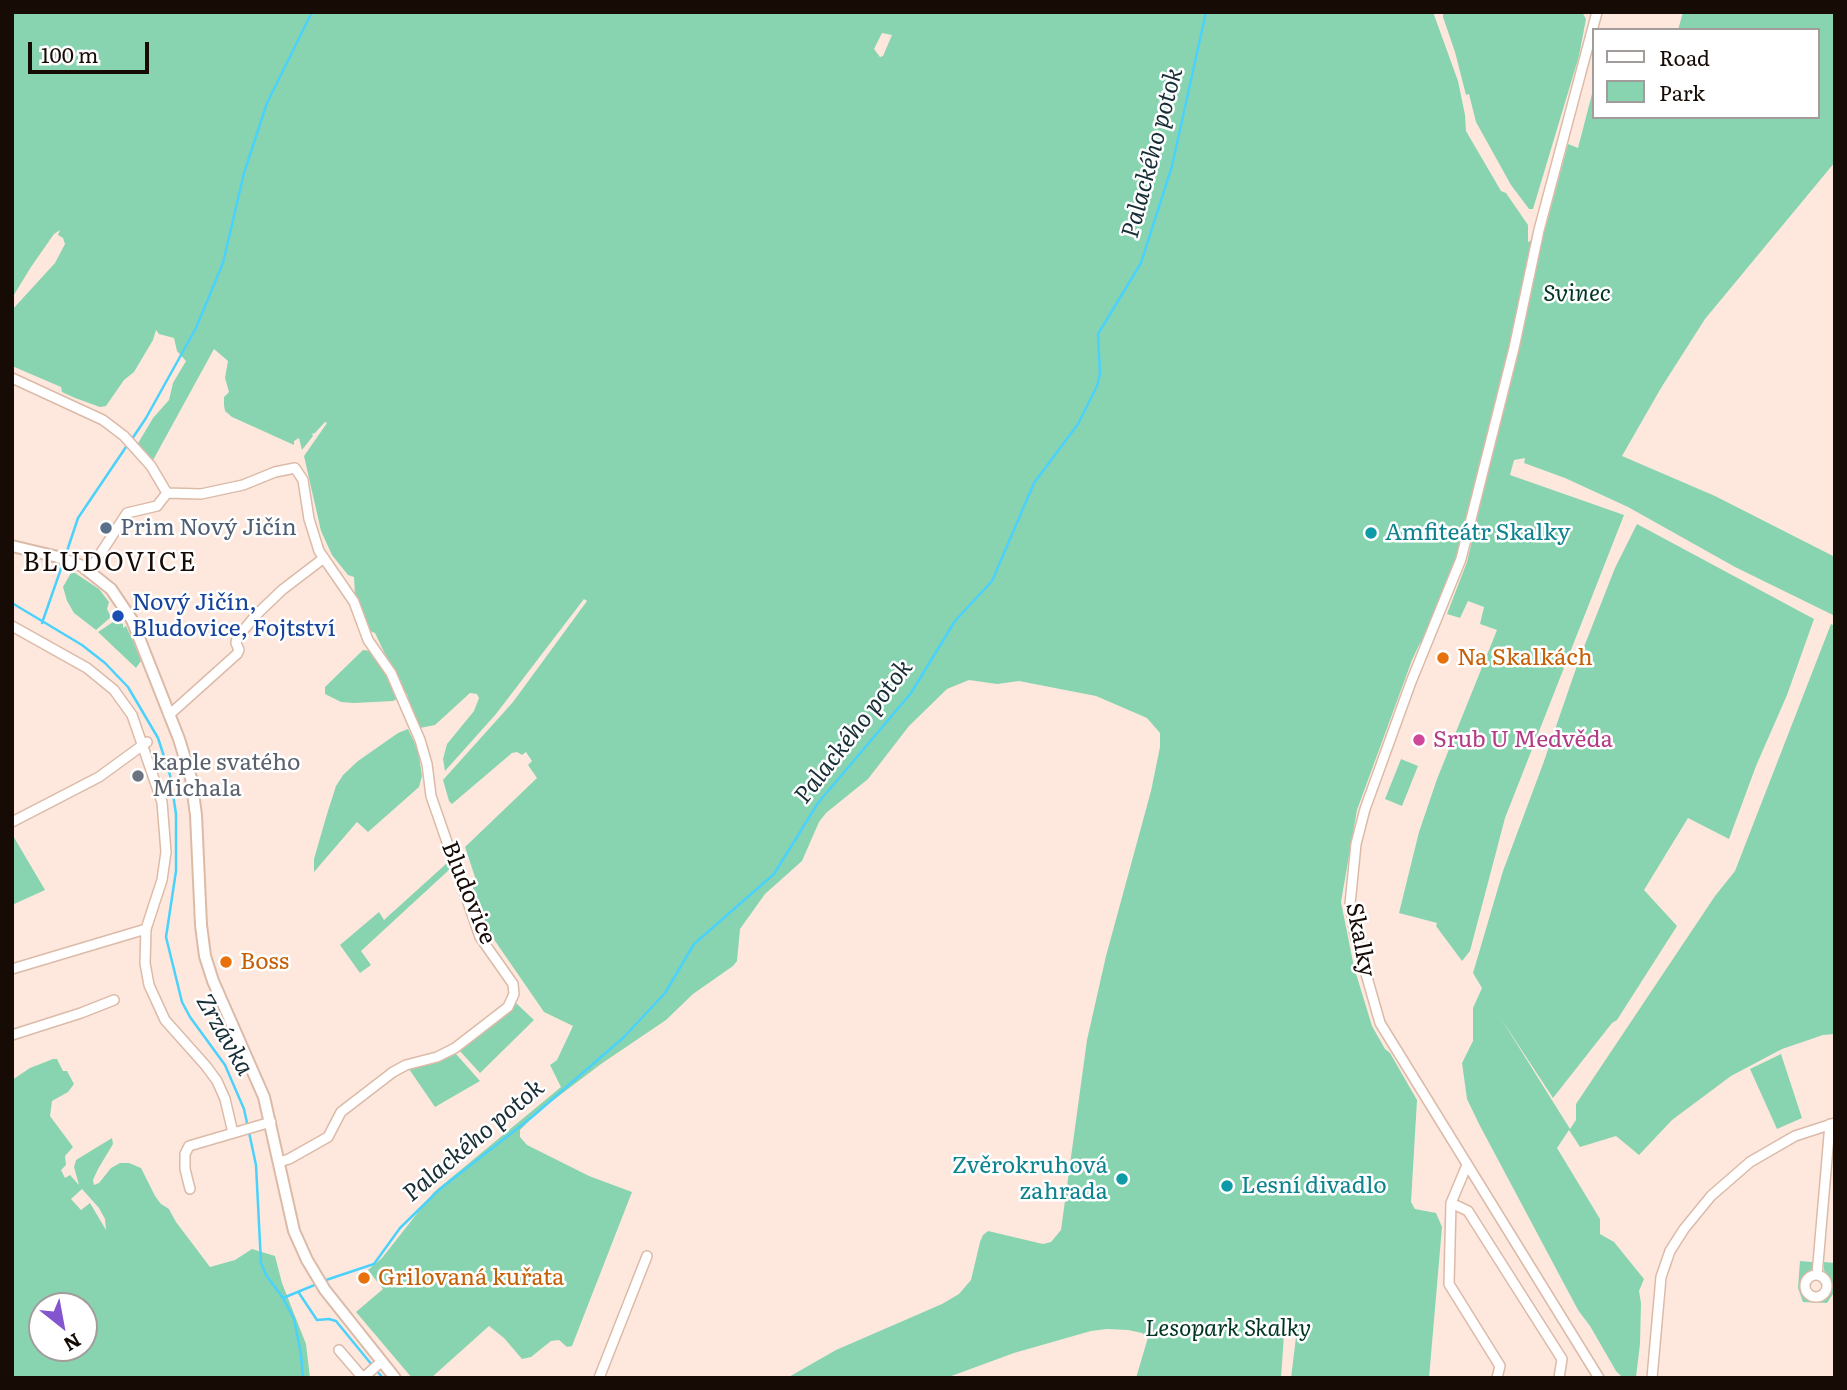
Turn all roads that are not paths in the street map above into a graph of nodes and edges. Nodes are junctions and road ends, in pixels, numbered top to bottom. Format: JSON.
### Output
{"nodes":[{"id":1,"x":1591,"y":35,"type":"edge"},
{"id":2,"x":12,"y":378,"type":"edge"},
{"id":3,"x":167,"y":493,"type":"junction"},
{"id":4,"x":12,"y":546,"type":"edge"},
{"id":5,"x":324,"y":558,"type":"junction"},
{"id":6,"x":89,"y":571,"type":"junction"},
{"id":7,"x":12,"y":626,"type":"edge"},
{"id":8,"x":169,"y":715,"type":"junction"},
{"id":9,"x":144,"y":744,"type":"junction"},
{"id":10,"x":12,"y":822,"type":"edge"},
{"id":11,"x":146,"y":929,"type":"junction"},
{"id":12,"x":12,"y":970,"type":"edge"},
{"id":13,"x":114,"y":1000,"type":"dead end"},
{"id":14,"x":12,"y":1035,"type":"edge"},
{"id":15,"x":271,"y":1122,"type":"junction"},
{"id":16,"x":1832,"y":1124,"type":"edge"},
{"id":17,"x":237,"y":1132,"type":"junction"},
{"id":18,"x":279,"y":1161,"type":"junction"},
{"id":19,"x":1467,"y":1165,"type":"junction"},
{"id":20,"x":190,"y":1189,"type":"dead end"},
{"id":21,"x":1451,"y":1203,"type":"junction"},
{"id":22,"x":647,"y":1256,"type":"dead end"},
{"id":23,"x":1817,"y":1275,"type":"dead end"},
{"id":24,"x":339,"y":1350,"type":"dead end"},
{"id":25,"x":377,"y":1366,"type":"junction"},
{"id":26,"x":363,"y":1378,"type":"edge"},
{"id":27,"x":395,"y":1378,"type":"edge"},
{"id":28,"x":599,"y":1378,"type":"edge"},
{"id":29,"x":1497,"y":1378,"type":"edge"},
{"id":30,"x":1559,"y":1378,"type":"edge"},
{"id":31,"x":1599,"y":1378,"type":"edge"},
{"id":32,"x":1652,"y":1378,"type":"edge"}],
"edges":[{"from":1,"to":19,"type":"street","name":"Skalky"},
{"from":2,"to":3,"type":"street"},
{"from":3,"to":5,"type":"street","name":"Bludovice"},
{"from":3,"to":6,"type":"street"},
{"from":4,"to":6,"type":"main road"},
{"from":5,"to":8,"type":"street"},
{"from":5,"to":18,"type":"street","name":"Bludovice"},
{"from":6,"to":8,"type":"main road"},
{"from":7,"to":9,"type":"street"},
{"from":8,"to":15,"type":"main road"},
{"from":9,"to":10,"type":"street"},
{"from":9,"to":11,"type":"street"},
{"from":11,"to":12,"type":"street"},
{"from":11,"to":17,"type":"street"},
{"from":13,"to":14,"type":"street"},
{"from":15,"to":17,"type":"street"},
{"from":15,"to":18,"type":"main road"},
{"from":16,"to":23,"type":"street"},
{"from":16,"to":32,"type":"street"},
{"from":17,"to":20,"type":"street"},
{"from":18,"to":25,"type":"main road"},
{"from":19,"to":21,"type":"street"},
{"from":19,"to":31,"type":"street","name":"Skalky"},
{"from":21,"to":29,"type":"street"},
{"from":21,"to":30,"type":"street"},
{"from":22,"to":28,"type":"street"},
{"from":24,"to":26,"type":"street"},
{"from":25,"to":26,"type":"street"},
{"from":25,"to":27,"type":"main road"}]}
